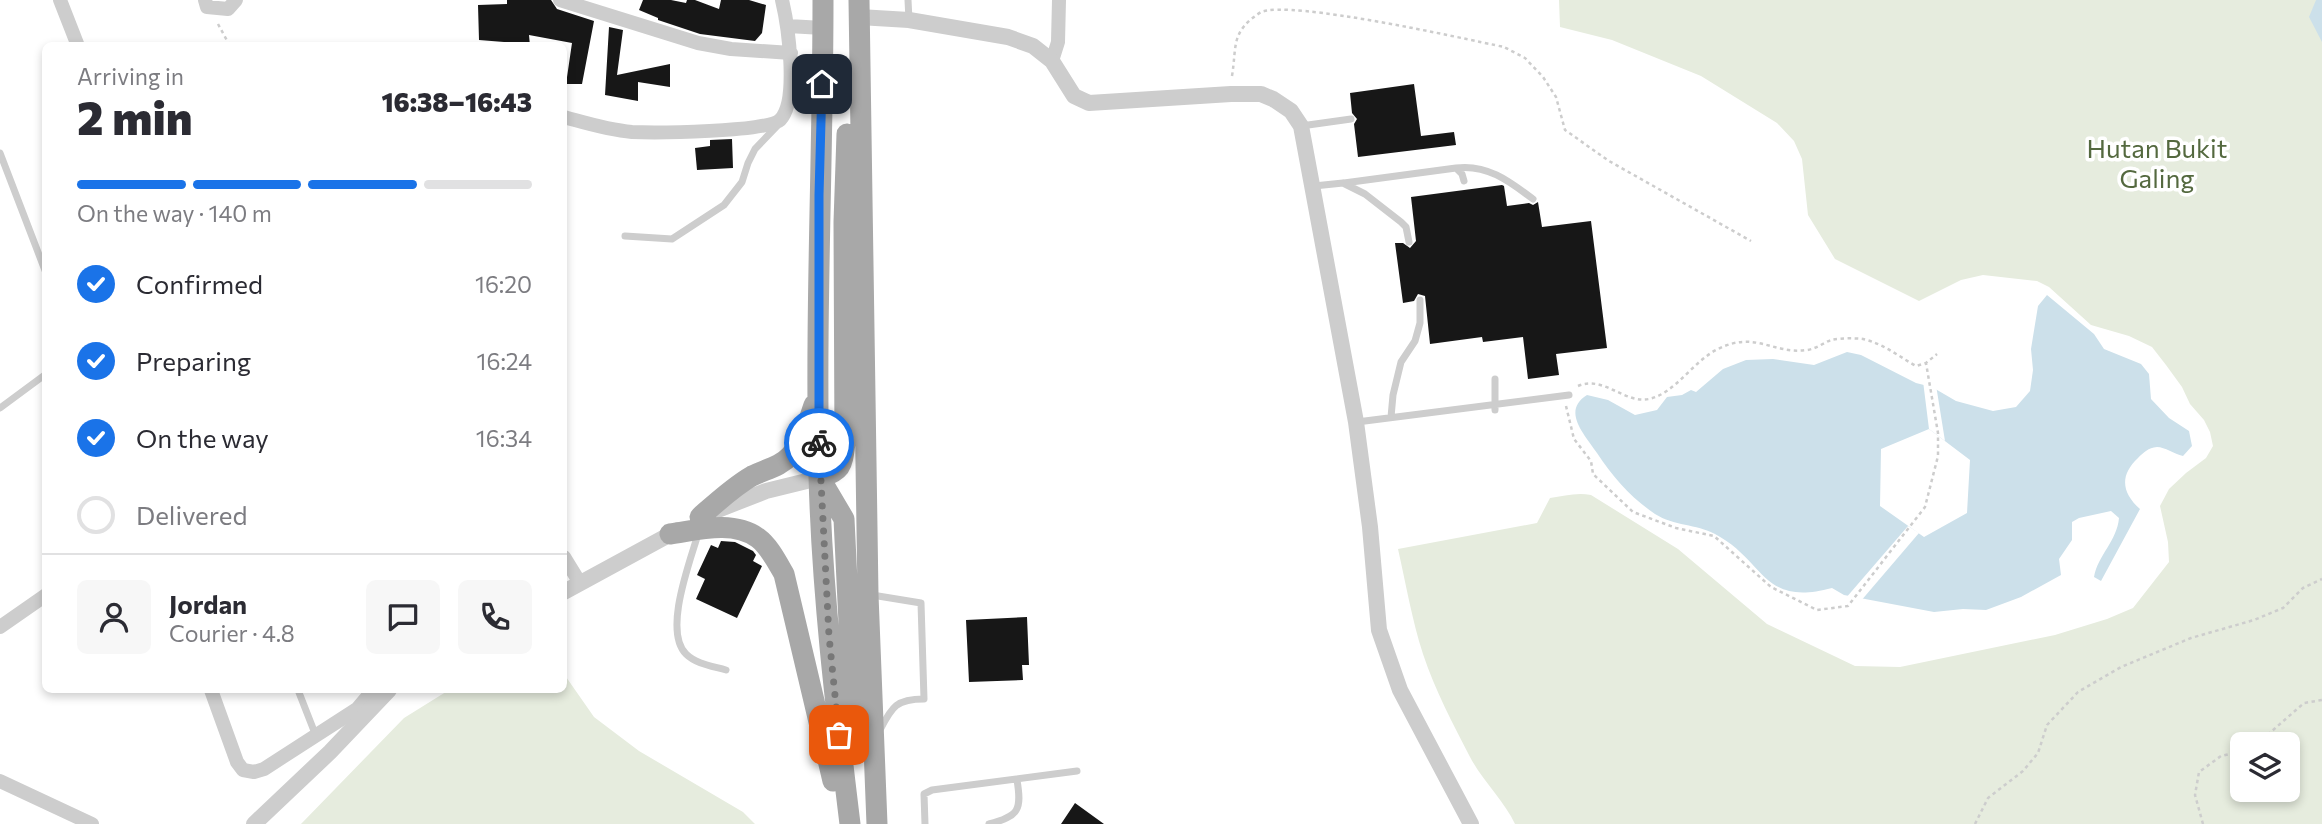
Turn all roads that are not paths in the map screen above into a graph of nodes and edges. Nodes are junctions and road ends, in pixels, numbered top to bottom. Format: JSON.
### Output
{"nodes":[{"id":1,"x":60,"y":0,"type":"edge"},
{"id":2,"x":236,"y":0,"type":"edge"},
{"id":3,"x":560,"y":0,"type":"edge"},
{"id":4,"x":782,"y":0,"type":"edge"},
{"id":5,"x":823,"y":0,"type":"edge"},
{"id":6,"x":908,"y":0,"type":"edge"},
{"id":7,"x":1059,"y":0,"type":"edge"},
{"id":8,"x":206,"y":3,"type":"edge"},
{"id":9,"x":859,"y":8,"type":"edge"},
{"id":10,"x":909,"y":20,"type":"junction"},
{"id":11,"x":788,"y":26,"type":"junction"},
{"id":12,"x":823,"y":28,"type":"junction"},
{"id":13,"x":76,"y":42,"type":"edge"},
{"id":14,"x":791,"y":52,"type":"junction"},
{"id":15,"x":1052,"y":61,"type":"junction"},
{"id":16,"x":567,"y":118,"type":"edge"},
{"id":17,"x":1352,"y":119,"type":"dead end"},
{"id":18,"x":779,"y":122,"type":"junction"},
{"id":19,"x":1301,"y":126,"type":"junction"},
{"id":20,"x":0,"y":153,"type":"edge"},
{"id":21,"x":1456,"y":168,"type":"junction"},
{"id":22,"x":3,"y":169,"type":"edge"},
{"id":23,"x":1464,"y":181,"type":"dead end"},
{"id":24,"x":1343,"y":183,"type":"junction"},
{"id":25,"x":1314,"y":186,"type":"junction"},
{"id":26,"x":1533,"y":199,"type":"dead end"},
{"id":27,"x":625,"y":236,"type":"dead end"},
{"id":28,"x":1409,"y":242,"type":"dead end"},
{"id":29,"x":42,"y":263,"type":"edge"},
{"id":30,"x":1420,"y":300,"type":"dead end"},
{"id":31,"x":42,"y":377,"type":"edge"},
{"id":32,"x":1495,"y":379,"type":"dead end"},
{"id":33,"x":819,"y":392,"type":"junction"},
{"id":34,"x":1569,"y":395,"type":"road end"},
{"id":35,"x":0,"y":408,"type":"edge"},
{"id":36,"x":1495,"y":408,"type":"junction"},
{"id":37,"x":1391,"y":417,"type":"junction"},
{"id":38,"x":1356,"y":422,"type":"junction"},
{"id":39,"x":819,"y":478,"type":"junction"},
{"id":40,"x":700,"y":524,"type":"junction"},
{"id":41,"x":670,"y":534,"type":"joint"},
{"id":42,"x":567,"y":562,"type":"edge"},
{"id":43,"x":580,"y":583,"type":"junction"},
{"id":44,"x":567,"y":590,"type":"edge"},
{"id":45,"x":868,"y":595,"type":"junction"},
{"id":46,"x":42,"y":599,"type":"edge"},
{"id":47,"x":0,"y":627,"type":"edge"},
{"id":48,"x":726,"y":670,"type":"dead end"},
{"id":49,"x":212,"y":693,"type":"edge"},
{"id":50,"x":299,"y":693,"type":"edge"},
{"id":51,"x":370,"y":693,"type":"edge"},
{"id":52,"x":386,"y":693,"type":"edge"},
{"id":53,"x":316,"y":736,"type":"junction"},
{"id":54,"x":874,"y":741,"type":"junction"},
{"id":55,"x":1077,"y":771,"type":"dead end"},
{"id":56,"x":1017,"y":780,"type":"junction"},
{"id":57,"x":0,"y":781,"type":"edge"},
{"id":58,"x":92,"y":824,"type":"edge"},
{"id":59,"x":254,"y":824,"type":"edge"},
{"id":60,"x":843,"y":824,"type":"edge"},
{"id":61,"x":850,"y":824,"type":"edge"},
{"id":62,"x":875,"y":824,"type":"edge"},
{"id":63,"x":925,"y":824,"type":"edge"},
{"id":64,"x":989,"y":824,"type":"edge"},
{"id":65,"x":1471,"y":824,"type":"edge"}],
"edges":[{"from":1,"to":13,"type":"street"},
{"from":2,"to":8,"type":"street"},
{"from":3,"to":14,"type":"street"},
{"from":4,"to":11,"type":"street"},
{"from":5,"to":12,"type":"main road"},
{"from":6,"to":10,"type":"lane"},
{"from":7,"to":15,"type":"street"},
{"from":9,"to":10,"type":"street"},
{"from":9,"to":39,"type":"main road"},
{"from":9,"to":45,"type":"main road"},
{"from":10,"to":15,"type":"street"},
{"from":11,"to":12,"type":"street"},
{"from":11,"to":14,"type":"street"},
{"from":12,"to":33,"type":"main road"},
{"from":14,"to":18,"type":"street"},
{"from":15,"to":19,"type":"street"},
{"from":16,"to":18,"type":"street"},
{"from":17,"to":19,"type":"lane"},
{"from":18,"to":27,"type":"lane"},
{"from":19,"to":25,"type":"street"},
{"from":20,"to":22,"type":"lane"},
{"from":21,"to":23,"type":"lane"},
{"from":21,"to":24,"type":"lane"},
{"from":21,"to":26,"type":"lane"},
{"from":22,"to":29,"type":"lane"},
{"from":24,"to":25,"type":"lane"},
{"from":24,"to":28,"type":"lane"},
{"from":25,"to":38,"type":"street"},
{"from":30,"to":37,"type":"lane"},
{"from":31,"to":35,"type":"lane"},
{"from":32,"to":36,"type":"lane"},
{"from":33,"to":39,"type":"main road"},
{"from":33,"to":40,"type":"main road"},
{"from":34,"to":36,"type":"lane"},
{"from":36,"to":37,"type":"lane"},
{"from":37,"to":38,"type":"lane"},
{"from":38,"to":65,"type":"street"},
{"from":39,"to":40,"type":"street"},
{"from":39,"to":61,"type":"main road"},
{"from":39,"to":62,"type":"main road"},
{"from":40,"to":41,"type":"main road"},
{"from":40,"to":48,"type":"lane"},
{"from":40,"to":60,"type":"main road"},
{"from":41,"to":43,"type":"street"},
{"from":42,"to":43,"type":"street"},
{"from":43,"to":44,"type":"street"},
{"from":45,"to":54,"type":"main road"},
{"from":45,"to":54,"type":"lane"},
{"from":46,"to":47,"type":"street"},
{"from":49,"to":53,"type":"street"},
{"from":50,"to":53,"type":"lane"},
{"from":51,"to":53,"type":"street"},
{"from":52,"to":59,"type":"street"},
{"from":54,"to":62,"type":"main road"},
{"from":55,"to":56,"type":"lane"},
{"from":56,"to":63,"type":"lane"},
{"from":56,"to":64,"type":"lane"},
{"from":57,"to":58,"type":"street"}]}
